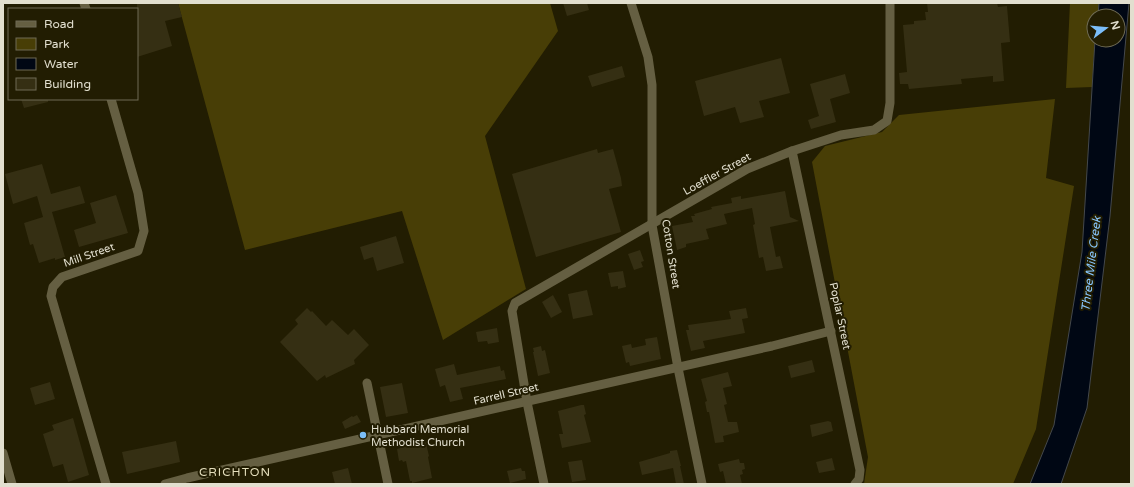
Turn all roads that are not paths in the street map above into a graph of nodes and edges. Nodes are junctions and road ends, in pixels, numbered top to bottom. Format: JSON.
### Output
{"nodes":[{"id":1,"x":631,"y":3,"type":"edge"},
{"id":2,"x":890,"y":3,"type":"edge"},
{"id":3,"x":111,"y":100,"type":"edge"},
{"id":4,"x":792,"y":151,"type":"junction"},
{"id":5,"x":652,"y":225,"type":"junction"},
{"id":6,"x":831,"y":331,"type":"junction"},
{"id":7,"x":678,"y":368,"type":"junction"},
{"id":8,"x":367,"y":383,"type":"dead end"},
{"id":9,"x":527,"y":402,"type":"junction"},
{"id":10,"x":378,"y":435,"type":"junction"},
{"id":11,"x":3,"y":453,"type":"edge"},
{"id":12,"x":187,"y":481,"type":"edge"},
{"id":13,"x":12,"y":484,"type":"edge"},
{"id":14,"x":106,"y":484,"type":"edge"},
{"id":15,"x":165,"y":484,"type":"edge"},
{"id":16,"x":388,"y":484,"type":"edge"},
{"id":17,"x":544,"y":484,"type":"edge"},
{"id":18,"x":702,"y":484,"type":"edge"},
{"id":19,"x":855,"y":484,"type":"edge"}],
"edges":[{"from":1,"to":5,"type":"street","name":"Cotton Street"},
{"from":2,"to":4,"type":"street","name":"Loeffler Street"},
{"from":3,"to":14,"type":"street","name":"Mill Street"},
{"from":4,"to":5,"type":"street","name":"Loeffler Street"},
{"from":4,"to":6,"type":"street","name":"Poplar Street"},
{"from":5,"to":7,"type":"street","name":"Cotton Street"},
{"from":5,"to":9,"type":"street","name":"Loeffler Street"},
{"from":6,"to":7,"type":"street","name":"Farrell Street"},
{"from":6,"to":19,"type":"street","name":"Poplar Street"},
{"from":7,"to":9,"type":"street","name":"Farrell Street"},
{"from":7,"to":18,"type":"street","name":"Cotton Street"},
{"from":8,"to":10,"type":"street"},
{"from":9,"to":10,"type":"street","name":"Farrell Street"},
{"from":9,"to":17,"type":"street","name":"Loeffler Street"},
{"from":10,"to":12,"type":"street","name":"Farrell Street"},
{"from":10,"to":16,"type":"street"},
{"from":11,"to":13,"type":"street"},
{"from":12,"to":15,"type":"street","name":"Farrell Street"}]}
